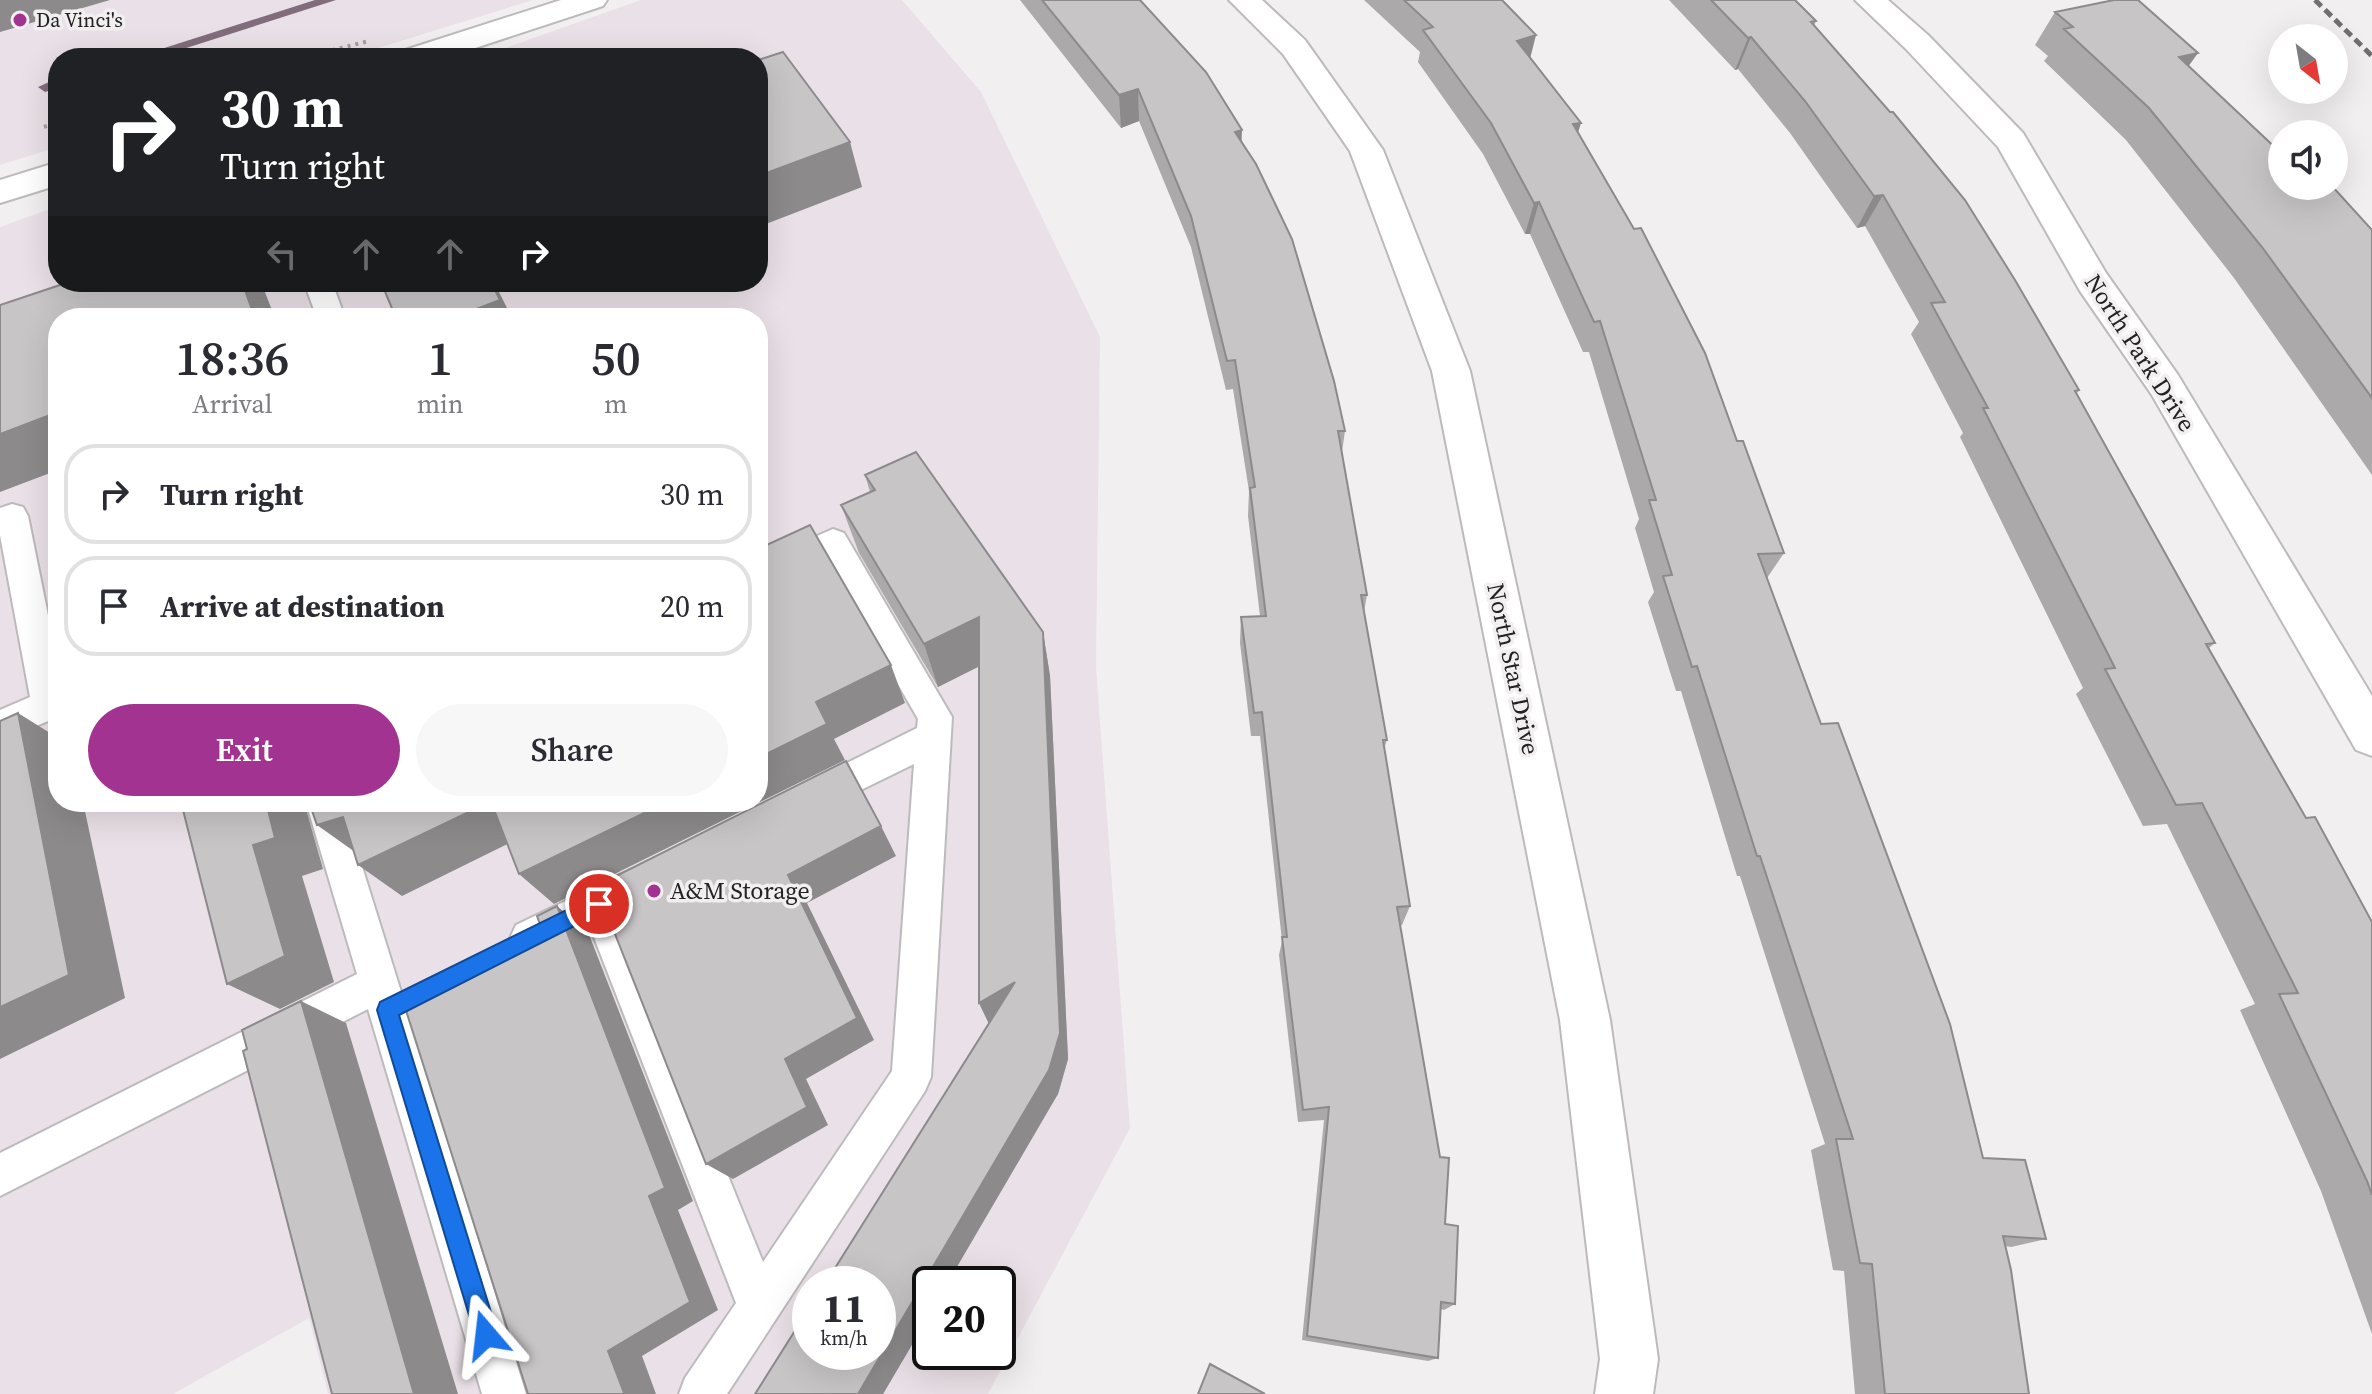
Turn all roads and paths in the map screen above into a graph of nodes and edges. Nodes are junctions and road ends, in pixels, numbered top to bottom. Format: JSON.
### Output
{"nodes":[{"id":1,"x":592,"y":0,"type":"edge"},
{"id":2,"x":1244,"y":0,"type":"edge"},
{"id":3,"x":1870,"y":0,"type":"edge"},
{"id":4,"x":444,"y":48,"type":"edge"},
{"id":5,"x":48,"y":176,"type":"edge"},
{"id":6,"x":0,"y":192,"type":"edge"},
{"id":7,"x":0,"y":520,"type":"edge"},
{"id":8,"x":768,"y":571,"type":"edge"},
{"id":9,"x":48,"y":700,"type":"edge"},
{"id":10,"x":48,"y":705,"type":"edge"},
{"id":11,"x":0,"y":726,"type":"edge"},
{"id":12,"x":2372,"y":736,"type":"edge"},
{"id":13,"x":933,"y":737,"type":"junction"},
{"id":14,"x":328,"y":812,"type":"edge"},
{"id":15,"x":780,"y":814,"type":"edge"},
{"id":16,"x":669,"y":869,"type":"edge"},
{"id":17,"x":599,"y":904,"type":"junction"},
{"id":18,"x":500,"y":953,"type":"edge"},
{"id":19,"x":394,"y":996,"type":"junction"},
{"id":20,"x":0,"y":1175,"type":"edge"},
{"id":21,"x":759,"y":1306,"type":"junction"},
{"id":22,"x":504,"y":1394,"type":"edge"},
{"id":23,"x":701,"y":1394,"type":"edge"},
{"id":24,"x":1624,"y":1394,"type":"edge"}],
"edges":[{"from":1,"to":4,"type":"street"},
{"from":2,"to":24,"type":"street","name":"North Star Drive"},
{"from":3,"to":12,"type":"street","name":"North Park Drive"},
{"from":5,"to":6,"type":"street"},
{"from":7,"to":9,"type":"lane"},
{"from":8,"to":13,"type":"lane"},
{"from":10,"to":11,"type":"lane"},
{"from":13,"to":15,"type":"lane"},
{"from":13,"to":21,"type":"lane"},
{"from":14,"to":19,"type":"lane"},
{"from":16,"to":17,"type":"lane"},
{"from":17,"to":18,"type":"lane"},
{"from":17,"to":21,"type":"lane"},
{"from":19,"to":20,"type":"lane"},
{"from":19,"to":22,"type":"lane"},
{"from":21,"to":23,"type":"lane"}]}
